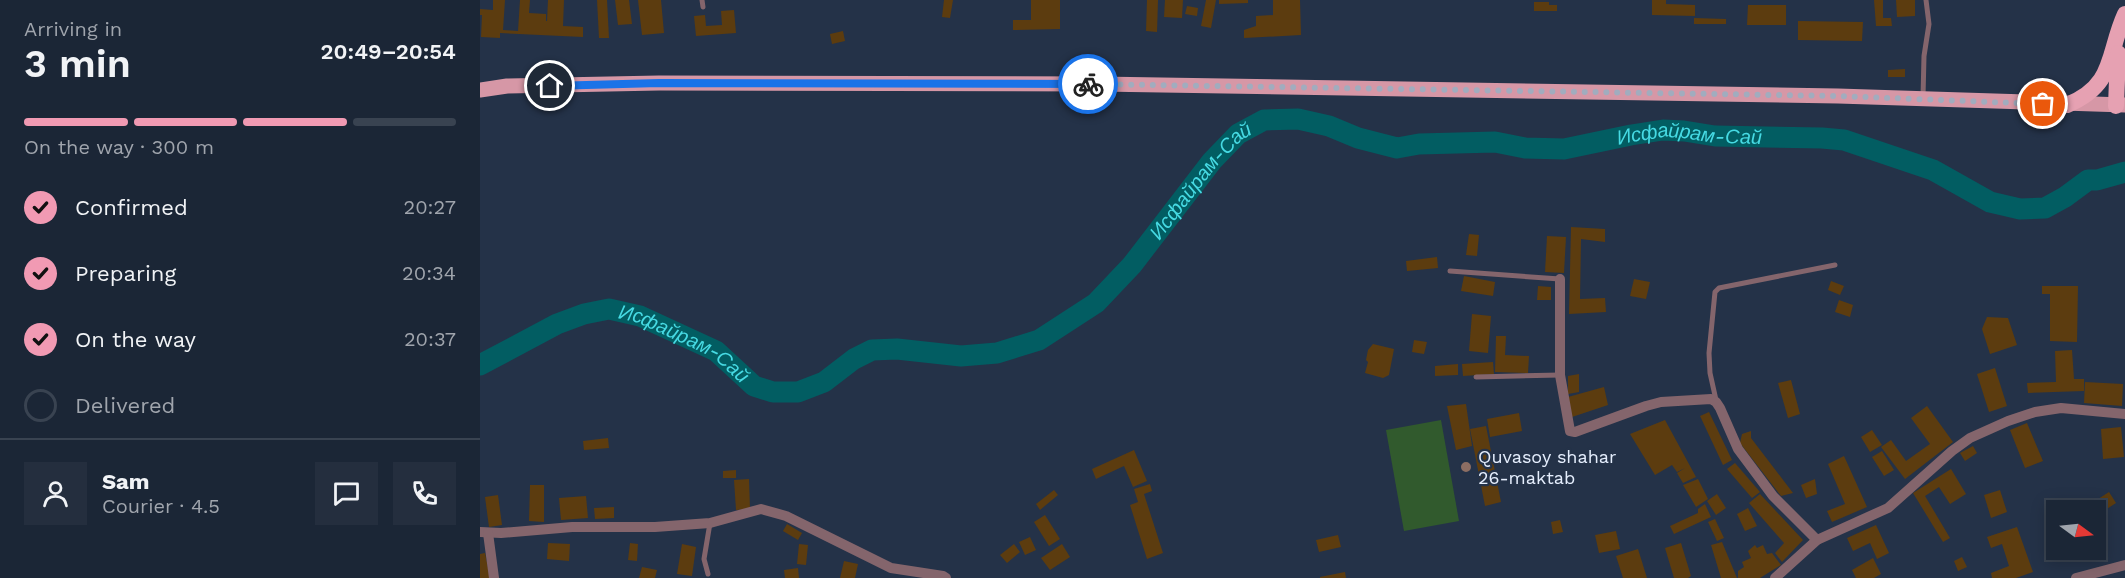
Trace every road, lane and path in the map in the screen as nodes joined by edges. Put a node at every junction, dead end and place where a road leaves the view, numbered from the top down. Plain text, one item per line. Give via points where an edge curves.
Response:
1 (702, 0) edge
2 (1926, 0) edge
3 (703, 7) dead end
4 (2125, 14) edge
5 (2119, 31) junction
6 (2125, 54) edge
7 (480, 90) edge
8 (1923, 99) junction
9 (2067, 105) junction
10 (2121, 105) edge
11 (1835, 265) dead end
12 (1450, 271) dead end
13 (1560, 279) joint
14 (1560, 375) junction
15 (1476, 376) dead end
16 (1716, 402) junction
17 (2125, 414) edge
18 (710, 523) junction
19 (484, 532) edge
20 (1817, 540) junction
21 (2125, 565) edge
22 (708, 574) dead end
23 (494, 578) edge
24 (946, 578) edge
25 (1775, 578) edge
26 (2076, 578) edge

1 - 3 lane
2 - 8 lane via 1929,24
4 - 5 highway
5 - 6 highway
5 - 9 highway via 2108,67 2096,86
5 - 10 highway
7 - 8 main road via 659,83 1099,84
8 - 9 main road
9 - 10 main road
11 - 16 lane via 1719,288 1715,292 1709,353
12 - 13 lane
13 - 14 street
14 - 15 lane
14 - 16 street via 1567,422 1570,431 1575,432 1661,402
16 - 20 street via 1738,449 1773,496
17 - 20 street via 2061,408 2008,421 1952,451 1888,508
18 - 19 street
18 - 22 lane via 704,559
18 - 24 street via 761,509 786,516 891,568
19 - 23 street
20 - 25 street
21 - 26 street

